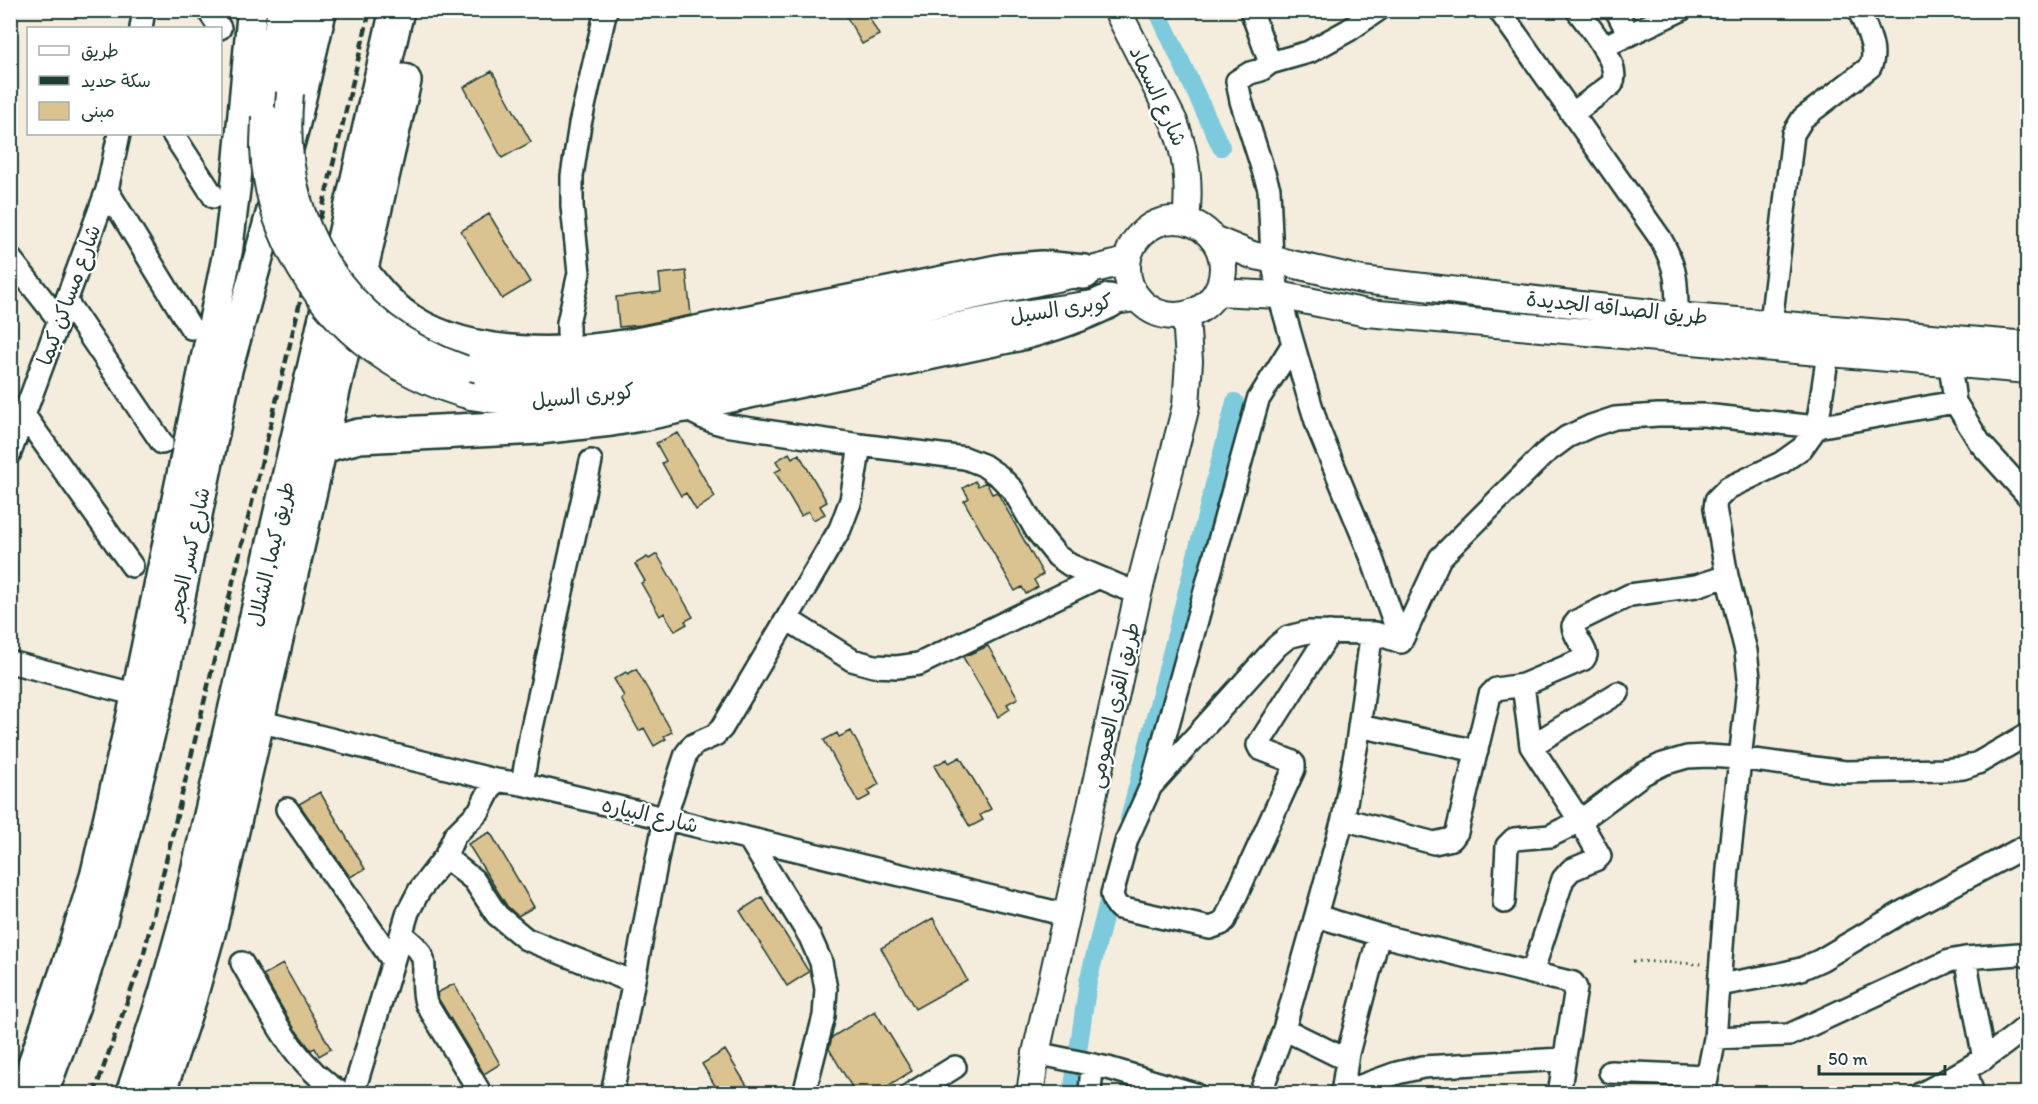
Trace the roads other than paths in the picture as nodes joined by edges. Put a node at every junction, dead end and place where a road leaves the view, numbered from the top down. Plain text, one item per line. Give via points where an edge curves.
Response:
1 (144, 10) edge
2 (208, 10) edge
3 (252, 10) edge
4 (281, 10) edge
5 (304, 10) edge
6 (322, 10) edge
7 (397, 10) edge
8 (420, 10) edge
9 (606, 10) edge
10 (1117, 10) edge
11 (1251, 10) edge
12 (1378, 10) edge
13 (1499, 10) edge
14 (1577, 10) edge
15 (1616, 10) edge
16 (1681, 10) edge
17 (1859, 10) edge
18 (141, 27) edge
19 (219, 27) edge
20 (1629, 34) junction
21 (1602, 47) junction
22 (1270, 63) junction
23 (1572, 114) junction
24 (118, 135) edge
25 (174, 135) edge
26 (107, 190) junction
27 (214, 197) dead end
28 (1186, 221) junction
29 (1213, 238) junction
30 (10, 258) edge
31 (1272, 259) junction
32 (1126, 261) junction
33 (361, 271) junction
34 (1084, 272) junction
35 (1217, 292) junction
36 (1279, 295) junction
37 (1122, 299) junction
38 (63, 311) junction
39 (1186, 316) junction
40 (1677, 316) junction
41 (1771, 323) junction
42 (191, 328) dead end
43 (1829, 341) junction
44 (1293, 344) junction
45 (2028, 345) edge
46 (573, 353) junction
47 (1950, 364) junction
48 (2028, 370) edge
49 (1955, 402) junction
50 (681, 405) junction
51 (24, 415) junction
52 (1817, 427) junction
53 (162, 443) dead end
54 (860, 445) junction
55 (320, 449) junction
56 (10, 453) edge
57 (591, 461) dead end
58 (2028, 496) edge
59 (132, 566) dead end
60 (1727, 576) junction
61 (1097, 578) junction
62 (1138, 594) junction
63 (787, 619) junction
64 (1330, 632) junction
65 (1375, 633) junction
66 (1401, 642) junction
67 (10, 662) edge
68 (1523, 685) junction
69 (1618, 693) dead end
70 (147, 698) junction
71 (246, 717) junction
72 (1359, 726) junction
73 (2028, 734) edge
74 (1531, 746) junction
75 (1477, 751) junction
76 (1739, 758) junction
77 (495, 780) junction
78 (522, 784) junction
79 (1151, 786) junction
80 (287, 809) dead end
81 (665, 818) junction
82 (1343, 819) junction
83 (1580, 821) junction
84 (749, 839) junction
85 (2028, 845) edge
86 (445, 857) junction
87 (1504, 902) dead end
88 (1067, 915) junction
89 (1317, 915) junction
90 (199, 919) junction
91 (401, 934) junction
92 (1379, 936) junction
93 (2028, 956) edge
94 (1965, 958) junction
95 (393, 961) junction
96 (242, 963) dead end
97 (1532, 973) junction
98 (1719, 975) junction
99 (633, 982) junction
100 (2028, 1025) edge
101 (1284, 1029) junction
102 (1715, 1038) junction
103 (1040, 1055) junction
104 (1563, 1059) junction
105 (1984, 1059) junction
106 (1347, 1060) junction
107 (1089, 1065) junction
108 (955, 1067) dead end
109 (1966, 1071) junction
110 (1610, 1072) dead end
111 (1706, 1085) edge
112 (1342, 1092) edge
113 (22, 1094) edge
114 (43, 1094) edge
115 (133, 1094) edge
116 (158, 1094) edge
117 (342, 1094) edge
118 (353, 1094) edge
119 (481, 1094) edge
120 (612, 1094) edge
121 (804, 1094) edge
122 (911, 1094) edge
123 (1030, 1094) edge
124 (1090, 1094) edge
125 (1195, 1094) edge
126 (1260, 1094) edge
127 (1559, 1094) edge
128 (1921, 1094) edge
129 (1973, 1094) edge

1 - 18 street
2 - 19 street
3 - 70 main road, شارع كسر الحجر via 228,250
4 - 37 street, كوبرى السيل, bridge via 271,63 264,148 277,215 295,258 320,297 350,331 387,359 427,381 495,400 544,404 597,399 1008,316
5 - 34 street, كوبرى السيل, bridge via 290,93 288,141 301,210 320,254 347,292 381,325 420,351 464,369 537,379 620,372
6 - 70 main road, شارع كسر الحجر
7 - 71 highway, طريق كيما, الشلال
8 - 33 highway, طريق كيما, الشلال
9 - 46 street via 572,176 579,273 568,323
10 - 28 street, شارع السماد via 1181,141 1189,181
11 - 22 street
12 - 22 street via 1309,52
13 - 23 street
14 - 21 street
15 - 20 street
16 - 20 street
17 - 41 street via 1874,60 1803,118 1793,134
20 - 21 street
21 - 23 street via 1614,66 1615,78
22 - 31 street via 1237,81 1269,189
23 - 40 street via 1672,258 1677,280
24 - 26 street, شارع مساكن كيما
25 - 27 street
26 - 38 street, شارع مساكن كيما
26 - 42 street
28 - 29 street
28 - 32 street via 1170,219 1141,233 1131,245
29 - 31 street, طريق الصداقه الجديدة
29 - 35 street via 1223,265
30 - 38 street
31 - 36 street
31 - 40 street, طريق الصداقه الجديدة via 1362,280
32 - 34 street, كوبرى السيل
32 - 37 street via 1129,287
33 - 46 highway via 398,312 437,335 500,350
33 - 55 highway, طريق كيما, الشلال
34 - 46 highway via 1042,268 1002,271 637,345
35 - 36 street, طريق الصداقه الجديدة
35 - 39 street via 1209,303
36 - 43 street, طريق الصداقه الجديدة via 1367,313
36 - 44 street
37 - 39 street via 1158,314
37 - 50 highway via 1017,334
38 - 51 street, شارع مساكن كيما
38 - 53 street
39 - 62 street, طريق القرى العمومى via 1186,406
40 - 41 street, طريق الصداقه الجديدة
41 - 43 street, طريق الصداقه الجديدة
43 - 45 street, طريق الصداقه الجديدة
43 - 47 street, طريق الصداقه الجديدة
43 - 52 street
44 - 66 street via 1318,428 1371,556
44 - 79 street via 1258,400
47 - 48 street, طريق الصداقه الجديدة
47 - 49 street
49 - 52 street
49 - 58 street via 1980,443
50 - 54 street via 709,422
50 - 55 highway via 551,426 359,436
51 - 56 street, شارع مساكن كيما
51 - 59 street
52 - 60 street via 1795,454 1728,488 1716,500
52 - 66 street via 1704,415 1658,415 1616,418 1567,437 1544,454 1440,558
54 - 61 street via 965,458 983,465 1013,490 1045,544 1057,556
54 - 63 street via 851,500 840,529
55 - 71 highway, طريق كيما, الشلال
57 - 78 street
60 - 68 street via 1696,586 1630,595 1577,621 1574,632 1586,652 1584,659
60 - 76 street via 1749,678
61 - 62 street
61 - 63 street via 919,664 897,667 852,660
62 - 88 street, طريق القرى العمومى
63 - 81 street via 722,728 693,745 686,754
64 - 65 street
64 - 79 street via 1299,633 1277,646
64 - 79 street via 1258,745 1291,761 1294,769 1225,920 1216,927 1119,908 1114,901 1112,894 1127,839
65 - 66 street
65 - 72 street
67 - 70 street
68 - 74 street
68 - 75 street via 1496,689 1490,695
69 - 74 street
70 - 113 main road, شارع كسر الحجر via 69,958
70 - 114 main road, شارع كسر الحجر via 103,919
71 - 77 street, شارع البياره
71 - 90 highway, طريق كيما, الشلال
72 - 75 street
72 - 82 street
73 - 76 street via 1978,763 1943,770 1845,772
74 - 83 street
75 - 82 street via 1452,839 1434,843
76 - 83 street via 1687,757 1664,764 1643,774
76 - 98 street
77 - 78 street, شارع البياره
77 - 86 street via 479,811 455,835
78 - 81 street, شارع البياره
80 - 95 street
81 - 84 street, شارع البياره
81 - 99 street
82 - 89 street
83 - 87 street via 1550,836 1510,841
83 - 97 street via 1600,856 1571,870 1563,879
84 - 88 street, شارع البياره
84 - 121 street via 810,937 821,962 826,988 824,1016
85 - 98 street via 1821,960 1791,971
86 - 91 street via 419,891
86 - 99 street via 474,880 497,915 526,939
88 - 103 street, طريق القرى العمومى
89 - 92 street
89 - 101 street
90 - 115 highway, طريق كيما, الشلال via 166,993
90 - 116 highway, طريق كيما, الشلال via 189,1000
91 - 95 street
91 - 119 street via 423,958 426,1003
92 - 97 street
92 - 106 street
93 - 94 street
94 - 102 street via 1928,970 1789,1035
94 - 105 street
95 - 118 street
96 - 117 street via 291,1047 308,1068
97 - 104 street via 1573,983 1576,988
98 - 102 street
99 - 120 street
100 - 105 street
101 - 106 street
101 - 126 street
102 - 111 street
103 - 107 street
103 - 123 street, طريق القرى العمومى
104 - 112 street via 1423,1067
104 - 127 street
105 - 109 street
106 - 112 street
107 - 124 street
107 - 125 street
108 - 122 street
109 - 128 street
109 - 129 street
110 - 111 street

